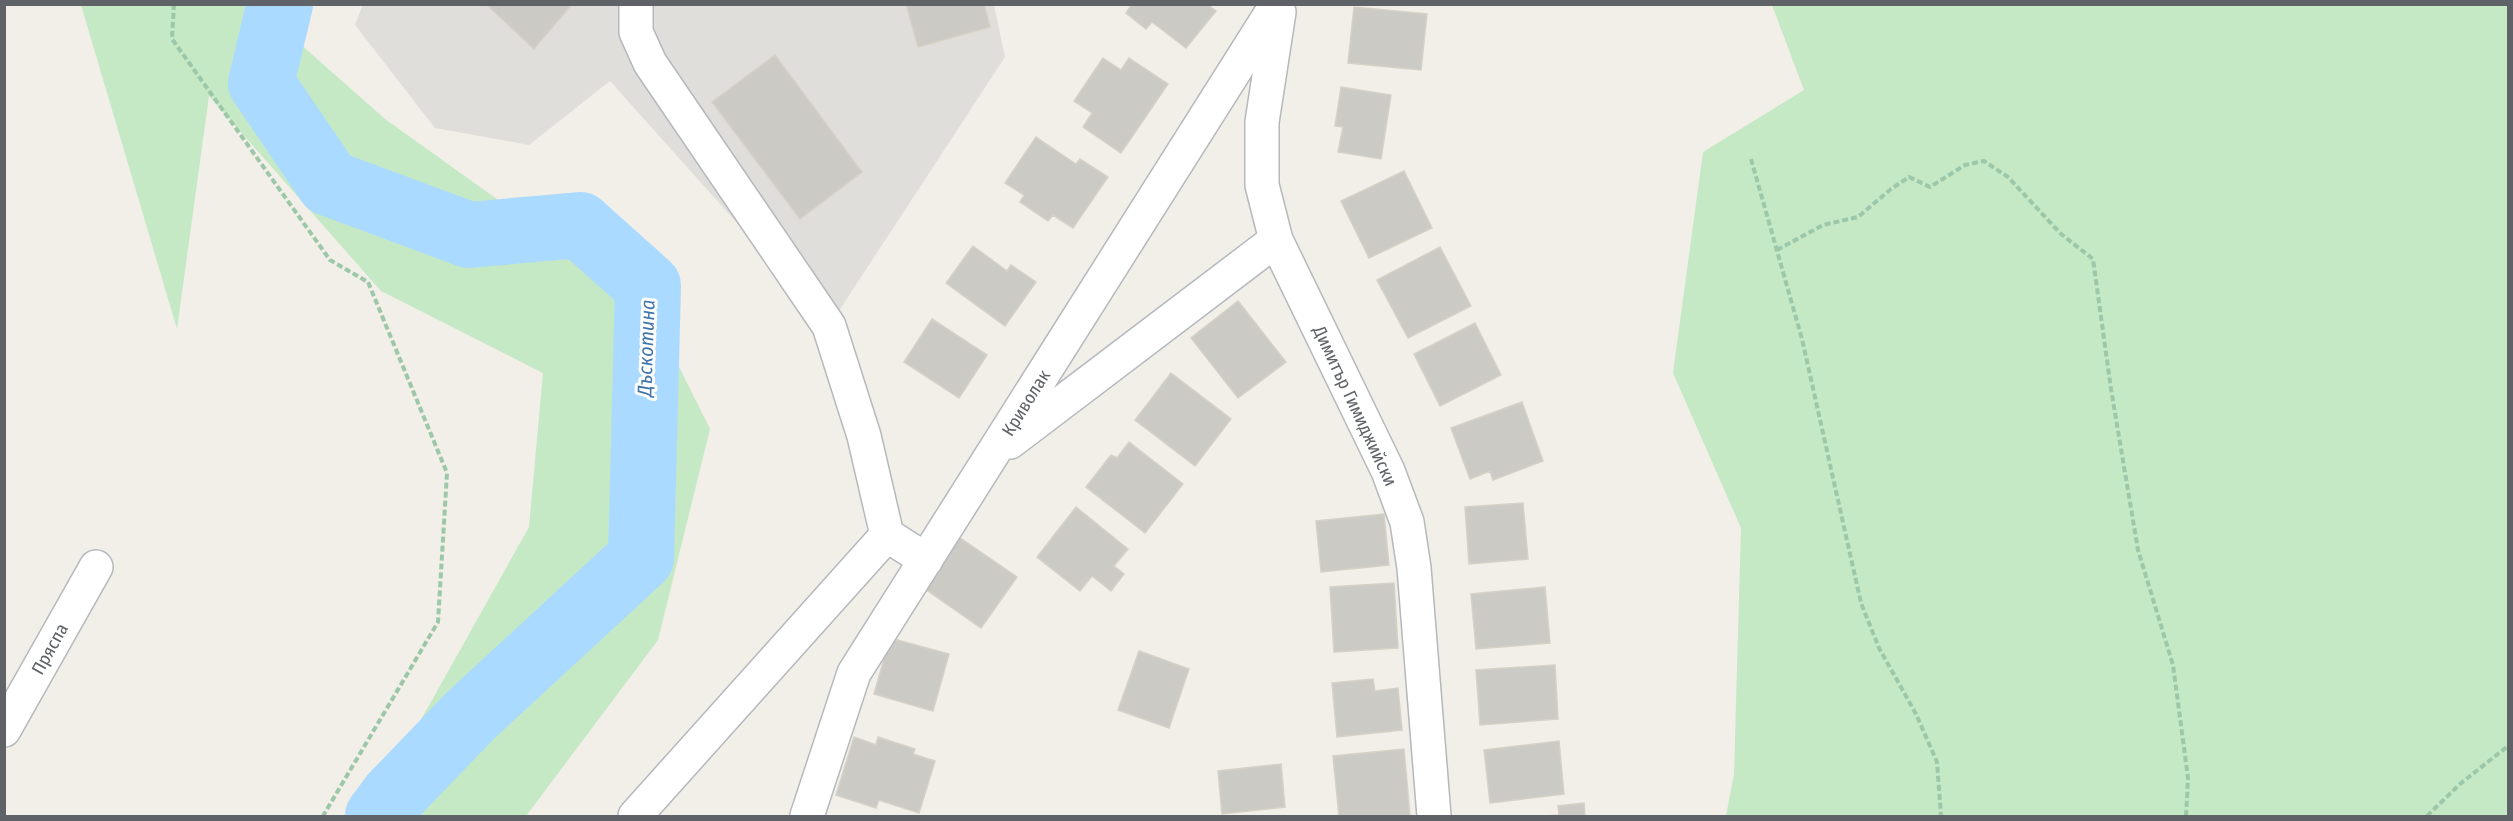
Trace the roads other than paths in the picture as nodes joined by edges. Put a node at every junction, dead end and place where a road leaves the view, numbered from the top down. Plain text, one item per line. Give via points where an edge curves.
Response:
1 (636, 4) edge
2 (1279, 4) edge
3 (1276, 240) junction
4 (993, 455) junction
5 (887, 536) junction
6 (926, 560) junction
7 (96, 567) dead end
8 (4, 730) edge
9 (635, 816) edge
10 (807, 816) edge
11 (1434, 816) edge

1 - 5 street via 636,32 650,63 829,326 864,436
2 - 3 street, Димитър Гимиджийски via 1262,122 1262,185
2 - 4 street, Криволак
3 - 4 street
3 - 11 street, Димитър Гимиджийски via 1388,471 1407,522
4 - 6 street, Криволак
5 - 6 street
5 - 9 street
6 - 10 street, Криволак via 854,674
7 - 8 street, Пряспа

